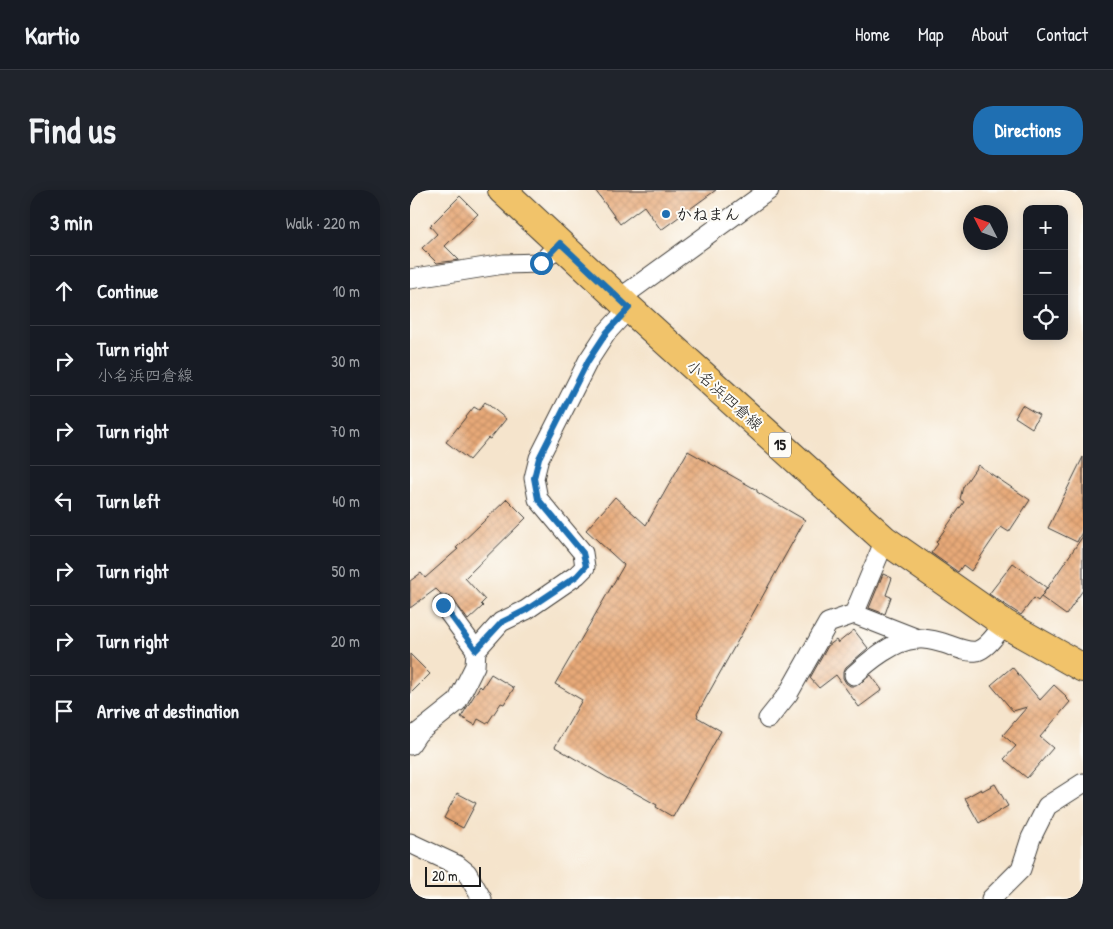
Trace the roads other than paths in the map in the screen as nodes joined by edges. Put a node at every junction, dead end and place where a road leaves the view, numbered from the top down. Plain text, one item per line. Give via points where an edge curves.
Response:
1 (502, 190) edge
2 (769, 190) edge
3 (560, 243) junction
4 (410, 279) edge
5 (624, 304) junction
6 (885, 540) junction
7 (443, 605) dead end
8 (854, 614) junction
9 (1005, 624) junction
10 (918, 638) junction
11 (476, 650) junction
12 (1083, 668) edge
13 (854, 675) dead end
14 (768, 719) dead end
15 (410, 745) edge
16 (1083, 783) edge
17 (410, 843) edge
18 (482, 899) edge
19 (991, 899) edge

1 - 3 main road, 小名浜四倉線 / 15
2 - 5 street
3 - 4 street via 541,263 504,264
3 - 5 main road, 小名浜四倉線 / 15
5 - 6 main road, 小名浜四倉線 / 15
5 - 11 street via 588,361 539,458 534,478 538,499 583,553 586,566 577,576 502,622
6 - 8 street
6 - 9 main road, 小名浜四倉線 / 15
7 - 11 street
8 - 10 street
8 - 14 street via 828,623 788,694
9 - 10 street via 984,647 977,650 967,651
9 - 12 main road, 小名浜四倉線 / 15
10 - 13 street via 904,641 880,654
11 - 15 street via 475,666 457,702 418,733
16 - 19 street via 1047,806 1031,838 1021,869
17 - 18 street via 457,864 467,873

